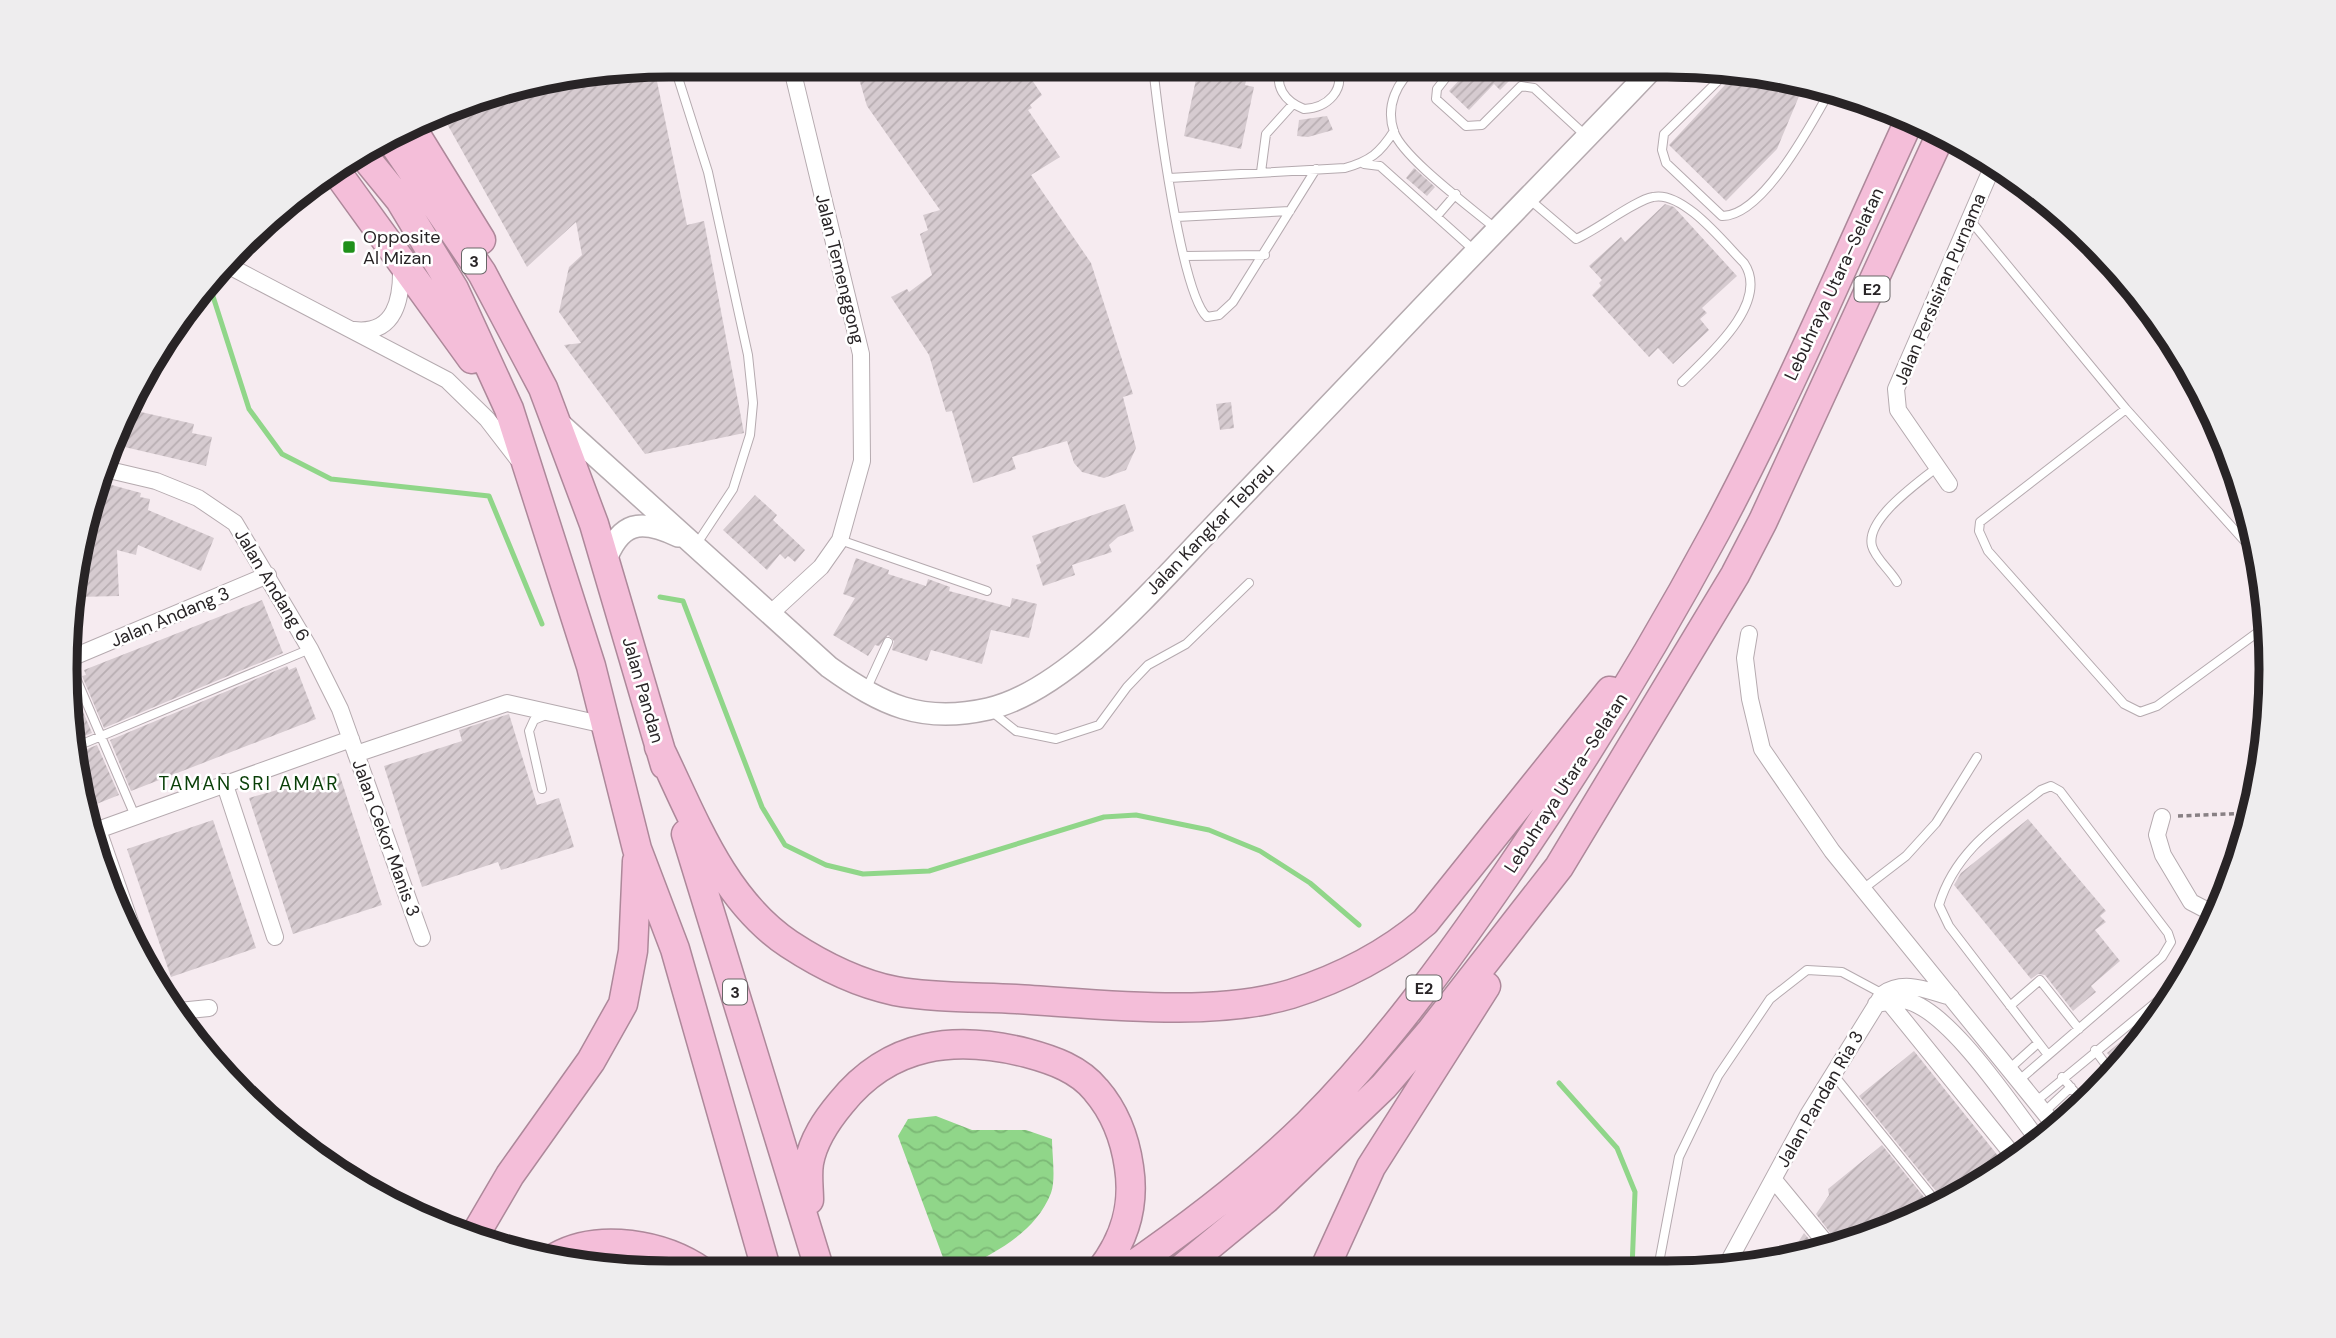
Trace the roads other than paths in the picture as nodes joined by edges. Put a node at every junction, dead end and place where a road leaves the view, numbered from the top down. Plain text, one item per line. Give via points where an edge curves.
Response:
1 (678, 77) edge
2 (794, 77) edge
3 (1154, 77) edge
4 (1280, 77) edge
5 (1338, 77) edge
6 (1402, 77) edge
7 (1446, 77) edge
8 (1645, 77) edge
9 (1719, 79) edge
10 (1825, 99) edge
11 (1293, 104) junction
12 (1906, 127) edge
13 (1394, 131) junction
14 (416, 134) edge
15 (1588, 137) junction
16 (1937, 142) edge
17 (394, 145) edge
18 (367, 160) edge
19 (1362, 163) junction
20 (1316, 169) junction
21 (1261, 173) junction
22 (1990, 173) edge
23 (340, 177) edge
24 (1169, 178) junction
25 (1456, 194) junction
26 (1529, 200) junction
27 (1290, 211) junction
28 (1437, 216) junction
29 (1177, 217) junction
30 (1970, 220) junction
31 (1496, 229) junction
32 (1475, 251) junction
33 (1265, 255) junction
34 (1185, 256) junction
35 (400, 261) junction
36 (234, 268) edge
37 (348, 328) junction
38 (1682, 382) dead end
39 (543, 388) junction
40 (2126, 409) junction
41 (509, 410) junction
42 (555, 419) junction
43 (1936, 468) junction
44 (112, 470) edge
45 (527, 471) junction
46 (1949, 484) dead end
47 (840, 540) junction
48 (2245, 542) edge
49 (695, 545) junction
50 (606, 562) junction
51 (268, 575) junction
52 (1897, 582) dead end
53 (1249, 583) dead end
54 (987, 591) dead end
55 (771, 613) junction
56 (2258, 632) edge
57 (1749, 634) dead end
58 (888, 642) dead end
59 (1651, 645) junction
60 (310, 649) junction
61 (77, 655) edge
62 (77, 681) edge
63 (865, 692) junction
64 (989, 709) junction
65 (551, 713) junction
66 (605, 725) junction
67 (101, 736) junction
68 (82, 744) edge
69 (354, 746) junction
70 (659, 747) junction
71 (1978, 757) dead end
72 (224, 782) junction
73 (542, 789) dead end
74 (135, 816) junction
75 (2162, 817) road end
76 (99, 829) edge
77 (637, 849) junction
78 (1559, 867) junction
79 (1863, 889) junction
80 (2207, 911) edge
81 (275, 937) dead end
82 (422, 938) dead end
83 (1951, 997) junction
84 (1883, 1000) junction
85 (2157, 1001) edge
86 (2010, 1006) junction
87 (209, 1008) dead end
88 (186, 1010) edge
89 (2079, 1028) junction
90 (2038, 1043) junction
91 (2095, 1050) junction
92 (2048, 1055) junction
93 (2106, 1065) edge
94 (1833, 1074) junction
95 (2012, 1077) junction
96 (2062, 1077) junction
97 (2071, 1087) junction
98 (2078, 1095) edge
99 (2038, 1108) junction
100 (2049, 1120) edge
101 (2033, 1134) edge
102 (2010, 1151) edge
103 (1774, 1180) junction
104 (1934, 1198) edge
105 (478, 1230) edge
106 (810, 1236) junction
107 (1823, 1240) edge
108 (565, 1252) edge
109 (1731, 1257) edge
110 (683, 1261) edge
111 (764, 1261) edge
112 (817, 1261) edge
113 (1107, 1261) edge
114 (1138, 1261) edge
115 (1191, 1261) edge
116 (1328, 1261) edge
117 (1659, 1261) edge

1 - 49 lane via 708,172 748,355 752,403 750,435 733,489
2 - 47 street, Jalan Temenggong via 861,354 862,461
3 - 24 lane
4 - 11 lane via 1279,86
5 - 11 lane via 1326,103 1304,109
6 - 13 lane via 1393,95
7 - 15 lane via 1436,99 1466,126 1482,125 1527,85
8 - 15 street, Jalan Kangkar Tebrau
9 - 10 lane via 1664,134 1662,150 1666,163 1722,216 1744,210 1788,164
11 - 21 lane via 1266,134
12 - 59 highway, Lebuhraya Utara–Selatan / E2 via 1717,530
13 - 19 lane via 1381,152
13 - 25 lane via 1405,150
14 - 39 highway via 487,250 520,317
15 - 26 street, Jalan Kangkar Tebrau
16 - 78 highway, Lebuhraya Utara–Selatan / E2 via 1735,575
17 - 39 highway, Jalan Pandan / 3 via 482,273
18 - 41 highway, 3 via 400,200 454,289
19 - 20 lane
19 - 28 lane via 1380,166
20 - 21 lane
20 - 27 lane
21 - 24 lane
22 - 30 street, Jalan Persisiran Purnama
23 - 35 highway
24 - 29 lane
25 - 28 lane
25 - 31 lane
26 - 31 street, Jalan Kangkar Tebrau
26 - 38 lane via 1576,239 1653,197 1676,200 1744,263 1750,272 1750,288 1736,324
27 - 29 lane
27 - 33 lane
28 - 32 lane
29 - 34 lane
30 - 40 lane
30 - 43 street, Jalan Persisiran Purnama via 1896,389 1898,410
31 - 32 street, Jalan Kangkar Tebrau
32 - 64 street, Jalan Kangkar Tebrau via 1084,656 1030,693
33 - 34 lane
33 - 34 lane via 1233,302 1219,315 1207,317 1198,309
35 - 37 street via 400,297 389,320 374,329
35 - 41 highway
36 - 37 street
37 - 45 street via 447,380 487,419
39 - 42 highway, Jalan Pandan / 3
40 - 48 lane
40 - 56 lane via 1980,522 1979,531 1989,551 2124,704 2140,712 2157,706
41 - 45 highway, 3
42 - 49 street, Jalan Kangkar Tebrau
42 - 50 highway, Jalan Pandan / 3
43 - 46 street, Jalan Persisiran Purnama
43 - 52 lane via 1882,515 1873,530 1873,550
44 - 51 street, Jalan Andang 6 via 198,498 235,523
45 - 66 highway, 3
47 - 54 lane
47 - 55 street, Jalan Temenggong via 821,567
49 - 50 street, Jalan Kangkar Tebrau via 641,525 625,529 614,539
49 - 55 street, Jalan Kangkar Tebrau
50 - 70 highway, Jalan Pandan / 3
51 - 60 street, Jalan Andang 6
51 - 61 street, Jalan Andang 3
53 - 64 lane via 1186,644 1148,665 1099,725 1056,739 1016,731
55 - 63 street, Jalan Kangkar Tebrau via 829,667
57 - 79 street via 1745,658 1762,749
58 - 63 lane
59 - 70 highway via 1417,929 1392,950 1350,972 1289,994 1222,1007 895,991 834,971 787,943 751,913 718,867
59 - 114 highway, Lebuhraya Utara–Selatan / E2 via 1598,740 1458,944 1369,1060 1239,1187
60 - 67 lane
60 - 69 street, Jalan Andang 6
62 - 67 lane
63 - 64 street, Jalan Kangkar Tebrau via 900,709 931,714
65 - 66 street
65 - 69 street via 507,703
65 - 73 lane via 534,720 529,731
66 - 77 highway, 3
67 - 68 lane
67 - 74 lane
69 - 72 street
69 - 82 street, Jalan Cekor Manis 3
70 - 106 highway, Jalan Pandan / 3
71 - 79 lane via 1936,823 1906,856
72 - 74 street
72 - 81 street
74 - 76 street
75 - 80 street via 2157,835 2163,855 2191,902
77 - 105 highway via 633,951 622,1004 592,1061 510,1175
77 - 111 highway, 3 via 675,948
78 - 115 highway, Lebuhraya Utara–Selatan / E2 via 1384,1086 1266,1199
78 - 116 highway via 1371,1167
79 - 83 street
83 - 84 street via 1905,986 1893,987
83 - 95 street
84 - 94 street, Jalan Pandan Ria 3
84 - 101 street via 1905,1000 1942,1022
84 - 102 street
84 - 117 lane via 1842,972 1807,970 1770,999 1718,1076 1679,1157
85 - 91 lane
86 - 89 lane via 2040,981
86 - 89 lane via 1949,926 1939,905 1963,854 2051,786 2060,791 2171,942 2162,957
86 - 90 lane
87 - 88 street
89 - 92 lane
90 - 92 lane
90 - 95 lane
91 - 93 lane
91 - 96 lane
92 - 95 lane
94 - 103 street, Jalan Pandan Ria 3
94 - 104 lane
95 - 99 street
96 - 97 lane
96 - 99 lane
97 - 98 lane
97 - 99 lane
99 - 100 street
103 - 107 street
103 - 109 street, Jalan Pandan Ria 3
106 - 112 highway, Jalan Pandan / 3
106 - 113 highway via 808,1165 832,1114 855,1086 884,1062 934,1046 1006,1048 1051,1059 1075,1071 1096,1089 1115,1117 1126,1145 1130,1209 1119,1243
108 - 110 highway via 598,1244 633,1245

